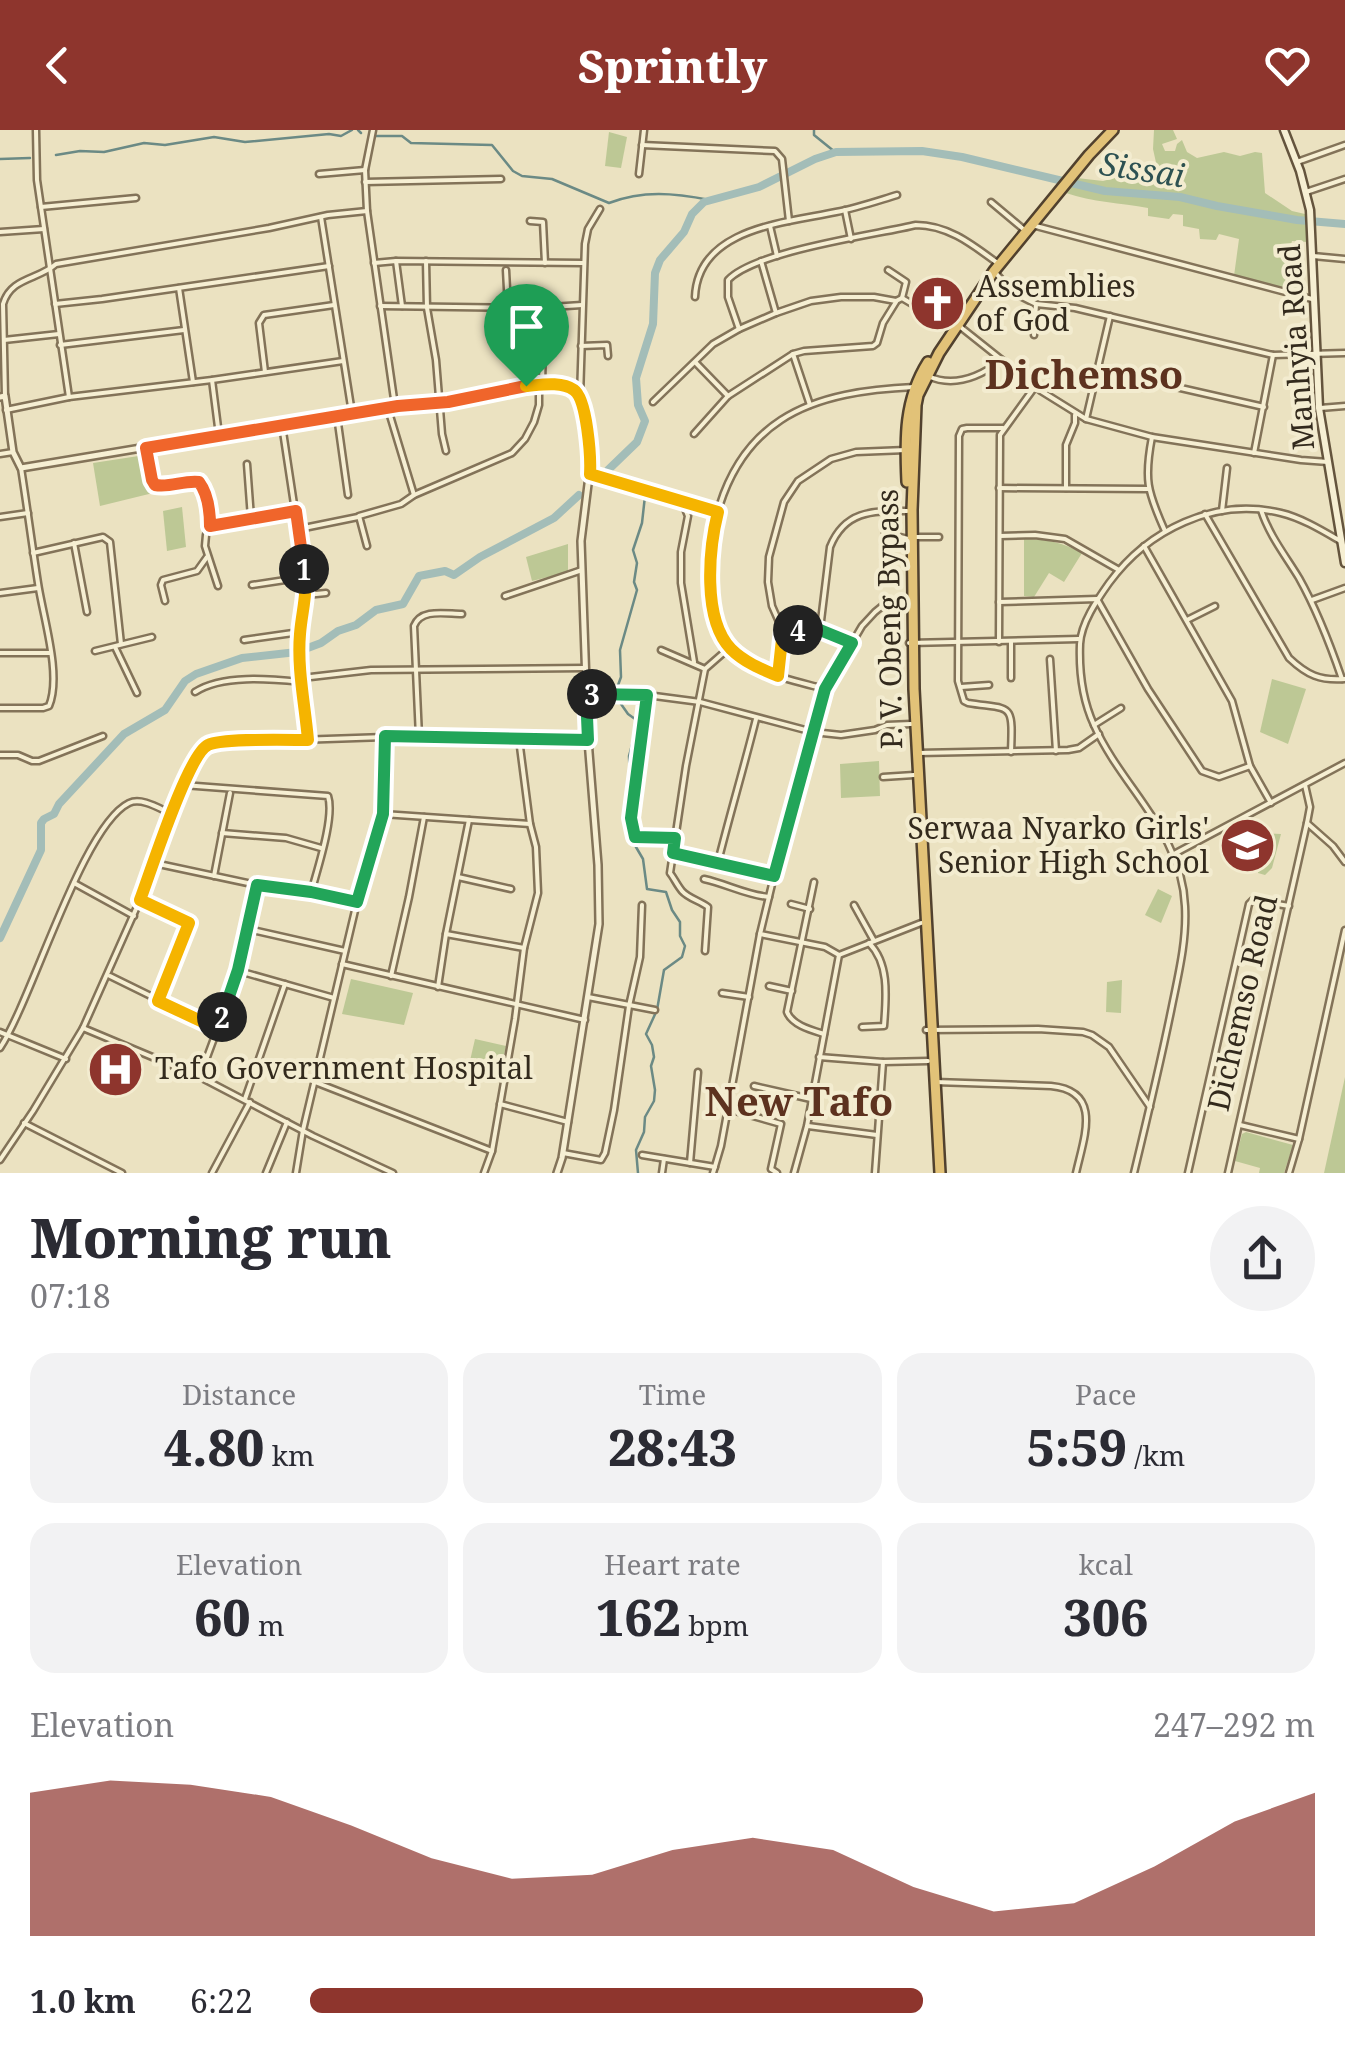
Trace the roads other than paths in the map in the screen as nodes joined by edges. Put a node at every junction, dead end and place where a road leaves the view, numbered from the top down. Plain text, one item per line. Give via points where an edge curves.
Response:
1 (36, 130) edge
2 (373, 130) edge
3 (644, 130) edge
4 (1105, 130) edge
5 (1113, 130) edge
6 (1284, 130) edge
7 (1345, 144) edge
8 (642, 145) junction
9 (1297, 162) junction
10 (366, 170) junction
11 (319, 174) dead end
12 (638, 174) dead end
13 (501, 179) dead end
14 (1345, 179) edge
15 (1065, 181) junction
16 (365, 182) junction
17 (1306, 192) junction
18 (897, 194) dead end
19 (136, 198) dead end
20 (991, 202) dead end
21 (41, 207) junction
22 (600, 209) dead end
23 (845, 210) junction
24 (367, 211) junction
25 (321, 217) junction
26 (530, 220) dead end
27 (790, 222) junction
28 (770, 226) junction
29 (1027, 227) junction
30 (44, 229) junction
31 (0, 232) edge
32 (851, 240) junction
33 (777, 256) junction
34 (1313, 256) junction
35 (1345, 259) edge
36 (396, 261) junction
37 (426, 261) junction
38 (761, 261) junction
39 (374, 263) junction
40 (546, 263) junction
41 (584, 263) junction
42 (329, 266) junction
43 (996, 266) junction
44 (50, 270) junction
45 (506, 270) dead end
46 (888, 270) dead end
47 (179, 287) junction
48 (695, 298) dead end
49 (899, 300) junction
50 (1315, 300) junction
51 (55, 304) junction
52 (1036, 304) junction
53 (334, 305) junction
54 (582, 305) junction
55 (380, 306) junction
56 (402, 306) junction
57 (428, 308) junction
58 (508, 308) junction
59 (776, 313) junction
60 (1110, 316) junction
61 (954, 326) junction
62 (2, 329) edge
63 (739, 329) junction
64 (184, 330) junction
65 (59, 334) junction
66 (1034, 335) dead end
67 (4, 340) junction
68 (542, 342) dead end
69 (60, 345) junction
70 (581, 346) junction
71 (1345, 353) edge
72 (792, 354) junction
73 (1315, 354) junction
74 (1273, 355) junction
75 (608, 356) dead end
76 (1002, 360) junction
77 (343, 361) junction
78 (695, 362) junction
79 (1098, 369) junction
80 (265, 372) junction
81 (927, 376) junction
82 (212, 380) junction
83 (192, 382) junction
84 (540, 385) junction
85 (1035, 386) junction
86 (914, 387) junction
87 (2, 396) edge
88 (728, 396) junction
89 (69, 397) junction
90 (580, 398) junction
91 (440, 402) junction
92 (653, 402) dead end
93 (810, 405) junction
94 (395, 406) junction
95 (1345, 406) edge
96 (387, 407) junction
97 (1264, 407) junction
98 (1319, 408) junction
99 (6, 410) junction
100 (352, 413) junction
101 (1076, 414) junction
102 (338, 416) junction
103 (1086, 419) junction
104 (282, 425) junction
105 (1003, 428) junction
106 (694, 434) dead end
107 (219, 436) junction
108 (1152, 436) junction
109 (146, 448) junction
110 (906, 450) junction
111 (446, 451) dead end
112 (13, 452) junction
113 (1254, 453) junction
114 (0, 454) edge
115 (1328, 462) junction
116 (247, 464) dead end
117 (21, 468) junction
118 (1227, 468) dead end
119 (590, 474) junction
120 (1000, 488) junction
121 (1066, 488) junction
122 (1148, 488) junction
123 (348, 494) dead end
124 (414, 495) junction
125 (682, 502) junction
126 (907, 510) junction
127 (1261, 510) junction
128 (296, 511) junction
129 (1222, 511) junction
130 (718, 512) junction
131 (28, 513) junction
132 (1205, 514) junction
133 (359, 516) junction
134 (0, 517) edge
135 (251, 518) junction
136 (210, 526) junction
137 (299, 529) junction
138 (1165, 530) junction
139 (885, 533) dead end
140 (1000, 536) junction
141 (939, 537) dead end
142 (910, 538) junction
143 (1342, 542) junction
144 (74, 543) junction
145 (366, 546) dead end
146 (1144, 546) junction
147 (33, 552) junction
148 (207, 557) junction
149 (1345, 563) edge
150 (582, 570) junction
151 (1119, 570) junction
152 (305, 577) junction
153 (252, 585) dead end
154 (218, 586) dead end
155 (38, 588) junction
156 (1345, 588) edge
157 (0, 593) edge
158 (326, 593) dead end
159 (306, 595) junction
160 (505, 596) dead end
161 (1097, 599) junction
162 (164, 600) dead end
163 (908, 600) junction
164 (1310, 601) junction
165 (999, 602) junction
166 (1215, 606) dead end
167 (87, 612) dead end
168 (462, 614) dead end
169 (1187, 620) junction
170 (783, 630) junction
171 (820, 630) junction
172 (300, 632) junction
173 (152, 636) dead end
174 (1080, 639) junction
175 (244, 640) dead end
176 (960, 642) junction
177 (999, 642) junction
178 (1012, 642) junction
179 (852, 643) junction
180 (911, 643) junction
181 (118, 645) junction
182 (729, 648) junction
183 (662, 650) dead end
184 (95, 651) dead end
185 (0, 653) edge
186 (52, 653) junction
187 (1050, 659) dead end
188 (694, 662) junction
189 (585, 668) junction
190 (705, 668) junction
191 (416, 670) junction
192 (778, 676) junction
193 (1012, 678) dead end
194 (1344, 679) edge
195 (302, 680) junction
196 (989, 685) dead end
197 (960, 687) junction
198 (825, 689) junction
199 (195, 692) dead end
200 (137, 693) dead end
201 (586, 694) junction
202 (647, 695) junction
203 (700, 702) junction
204 (0, 708) edge
205 (1121, 708) dead end
206 (757, 718) junction
207 (911, 724) junction
208 (1094, 726) junction
209 (812, 732) junction
210 (1099, 734) junction
211 (103, 736) dead end
212 (385, 736) junction
213 (418, 737) junction
214 (308, 740) junction
215 (519, 740) junction
216 (588, 740) junction
217 (1056, 751) junction
218 (1012, 752) junction
219 (918, 753) junction
220 (0, 755) edge
221 (1345, 763) edge
222 (1250, 766) junction
223 (914, 774) junction
224 (883, 777) dead end
225 (1304, 785) junction
226 (183, 786) junction
227 (231, 791) junction
228 (1271, 803) junction
229 (172, 814) junction
230 (383, 814) junction
231 (424, 817) junction
232 (470, 820) junction
233 (1306, 823) junction
234 (530, 824) junction
235 (222, 833) junction
236 (675, 838) junction
237 (323, 848) junction
238 (673, 853) junction
239 (1174, 854) junction
240 (718, 862) junction
241 (1345, 862) edge
242 (154, 863) junction
243 (214, 876) junction
244 (774, 876) junction
245 (458, 877) junction
246 (704, 879) dead end
247 (74, 882) junction
248 (814, 882) dead end
249 (257, 885) junction
250 (511, 889) dead end
251 (311, 892) junction
252 (769, 898) junction
253 (140, 900) junction
254 (357, 902) junction
255 (791, 904) dead end
256 (642, 905) dead end
257 (854, 905) dead end
258 (1289, 906) junction
259 (810, 908) junction
260 (134, 916) junction
261 (921, 923) junction
262 (247, 929) junction
263 (1345, 930) edge
264 (446, 934) junction
265 (760, 934) junction
266 (803, 942) junction
267 (871, 942) junction
268 (524, 948) junction
269 (346, 951) junction
270 (705, 951) dead end
271 (840, 955) junction
272 (342, 964) junction
273 (238, 970) junction
274 (108, 975) junction
275 (390, 976) junction
276 (285, 984) junction
277 (769, 986) dead end
278 (438, 987) junction
279 (792, 991) junction
280 (722, 993) dead end
281 (588, 996) junction
282 (334, 998) junction
283 (749, 998) junction
284 (158, 1001) junction
285 (517, 1006) junction
286 (629, 1006) junction
287 (655, 1010) dead end
288 (585, 1020) junction
289 (862, 1027) dead end
290 (84, 1028) junction
291 (218, 1029) junction
292 (929, 1029) junction
293 (0, 1032) edge
294 (824, 1034) junction
295 (9, 1035) junction
296 (0, 1048) edge
297 (819, 1057) junction
298 (66, 1059) junction
299 (883, 1062) junction
300 (928, 1062) junction
301 (698, 1072) dead end
302 (200, 1077) junction
303 (314, 1082) junction
304 (935, 1082) junction
305 (754, 1086) dead end
306 (812, 1100) junction
307 (248, 1101) junction
308 (500, 1104) junction
309 (1150, 1107) junction
310 (728, 1109) junction
311 (286, 1122) junction
312 (568, 1122) junction
313 (24, 1124) junction
314 (1239, 1125) junction
315 (806, 1126) junction
316 (302, 1130) junction
317 (878, 1135) junction
318 (1299, 1140) junction
319 (492, 1151) junction
320 (563, 1153) junction
321 (642, 1156) dead end
322 (664, 1159) junction
323 (0, 1160) edge
324 (690, 1163) junction
325 (714, 1170) edge
326 (122, 1173) edge
327 (212, 1173) edge
328 (266, 1173) edge
329 (296, 1173) edge
330 (393, 1173) edge
331 (484, 1173) edge
332 (558, 1173) edge
333 (662, 1173) edge
334 (777, 1173) edge
335 (794, 1173) edge
336 (874, 1173) edge
337 (937, 1173) edge
338 (1076, 1173) edge
339 (1134, 1173) edge
340 (1188, 1173) edge
341 (1228, 1173) edge
342 (1289, 1173) edge

1 - 21 street
2 - 10 street
3 - 8 street
4 - 15 highway, P. V. Obeng Bypass
5 - 15 highway, P. V. Obeng Bypass
6 - 9 main road, Manhyia Road
7 - 9 street
8 - 12 street
8 - 27 street via 775,151 782,159
9 - 17 main road, Manhyia Road
10 - 11 street
10 - 16 street
13 - 16 street
14 - 17 street
15 - 29 highway, P. V. Obeng Bypass
16 - 24 street
17 - 34 main road, Manhyia Road
18 - 23 street
19 - 21 street
20 - 29 street
21 - 30 street
22 - 41 street via 588,229
23 - 27 street
23 - 32 street
24 - 25 street
24 - 39 street
25 - 42 street
25 - 44 street
26 - 40 street via 543,222
27 - 28 street
28 - 33 street
28 - 48 street via 712,254
29 - 43 highway, P. V. Obeng Bypass
29 - 50 street
30 - 31 street
30 - 44 street
32 - 33 street
32 - 43 street via 932,225
33 - 38 street
34 - 35 street
34 - 50 main road, Manhyia Road
36 - 37 street
36 - 39 street
36 - 56 street
37 - 40 street
37 - 57 street
38 - 59 street
38 - 63 street via 728,280
39 - 55 street
40 - 41 street
41 - 54 street
42 - 47 street
42 - 53 street
43 - 52 street via 1012,292
43 - 61 highway, P. V. Obeng Bypass
44 - 51 street
44 - 62 street via 6,295
45 - 58 street
46 - 49 street via 906,282
47 - 51 street
47 - 64 street
49 - 59 street via 841,297
49 - 61 street
49 - 72 street via 873,346
50 - 73 main road, Manhyia Road
51 - 65 street
52 - 60 street
52 - 66 street
53 - 77 street
53 - 80 street via 260,318
54 - 58 street
54 - 70 street
55 - 56 street
55 - 94 street
56 - 57 street
57 - 58 street
57 - 91 street
59 - 63 street
60 - 74 street
60 - 79 street
61 - 76 street
61 - 81 highway, P. V. Obeng Bypass
61 - 86 highway, P. V. Obeng Bypass
62 - 67 street
63 - 78 street
64 - 69 street
64 - 83 street
65 - 67 street
65 - 69 street
67 - 87 street
68 - 84 street
69 - 89 street
70 - 75 street via 607,345
70 - 90 street
71 - 73 street
72 - 88 street
72 - 93 street
73 - 74 street
73 - 98 main road, Manhyia Road
74 - 97 street
76 - 81 street via 962,380
76 - 85 street
77 - 80 street
77 - 100 street
78 - 88 street
78 - 92 street
79 - 97 street
79 - 103 street
80 - 82 street
81 - 142 highway, P. V. Obeng Bypass via 916,405
82 - 83 street
82 - 107 street
83 - 89 street
84 - 90 street via 572,389
84 - 91 street
84 - 124 street via 534,422 512,453
85 - 101 street
85 - 105 street
86 - 93 street
86 - 110 highway, P. V. Obeng Bypass
87 - 99 street
88 - 106 street
89 - 99 street
90 - 119 street
91 - 94 street
91 - 111 street
93 - 130 street via 754,442
94 - 96 street
95 - 98 street
96 - 100 street
96 - 124 street
97 - 113 street
98 - 115 main road, Manhyia Road
99 - 112 street
100 - 102 street
101 - 103 street
101 - 121 street via 1066,445
102 - 104 street
102 - 123 street
103 - 108 street
104 - 107 street
104 - 128 street
105 - 120 street
105 - 176 street via 967,428 959,436
107 - 109 street
108 - 113 street
108 - 122 street
109 - 117 street
109 - 136 street via 155,485 203,486
110 - 126 highway, P. V. Obeng Bypass
110 - 170 street via 831,459 798,482 784,502 768,582
112 - 114 street
112 - 117 street
113 - 115 street
115 - 143 main road, Manhyia Road
116 - 135 street
117 - 131 street
118 - 129 street
119 - 125 street
119 - 150 street
120 - 121 street
120 - 140 street
121 - 122 street
122 - 138 street
124 - 133 street
125 - 130 street
125 - 188 street via 688,516 681,583
126 - 142 highway, P. V. Obeng Bypass
126 - 171 street via 861,514 835,534
127 - 129 street
127 - 143 street via 1293,517
127 - 164 street
128 - 135 street
128 - 137 street
129 - 132 street
130 - 182 street via 710,542 711,596
131 - 134 street
131 - 147 street
132 - 138 street
132 - 194 street via 1289,658 1318,678
133 - 137 street
133 - 145 street
135 - 136 street
136 - 148 street
137 - 152 street
138 - 146 street
139 - 142 street
140 - 151 street via 1064,539
140 - 165 street
141 - 142 street
142 - 163 highway, P. V. Obeng Bypass
142 - 180 highway, P. V. Obeng Bypass
143 - 149 main road, Manhyia Road
144 - 147 street
144 - 167 street
144 - 181 street via 103,537 110,542
146 - 151 street
146 - 169 street
147 - 155 street
148 - 154 street
148 - 162 street via 197,571 163,580
150 - 160 street
150 - 189 street
151 - 161 street
152 - 153 street
152 - 159 street
155 - 157 street
155 - 186 street
156 - 164 street
158 - 159 street
159 - 172 street
161 - 165 street
161 - 174 street
161 - 222 street via 1202,771 1219,776
163 - 179 street via 886,603
163 - 180 highway, P. V. Obeng Bypass
164 - 194 street
165 - 177 street
166 - 169 street
168 - 191 street via 417,619
169 - 222 street via 1232,701
170 - 171 street
170 - 192 street
171 - 179 street
172 - 175 street
172 - 195 street
173 - 181 street
174 - 178 street
174 - 208 street
176 - 177 street
176 - 180 street
176 - 197 street
177 - 178 street
178 - 193 street
179 - 198 street
180 - 207 highway, P. V. Obeng Bypass
180 - 219 highway, P. V. Obeng Bypass
181 - 184 street
181 - 200 street
182 - 190 street
182 - 192 street
183 - 188 street
185 - 186 street
186 - 204 street via 49,706
187 - 217 street
188 - 190 street
189 - 191 street
189 - 201 street
190 - 203 street
191 - 195 street
191 - 213 street
192 - 198 street
195 - 199 street via 253,679
195 - 214 street
196 - 197 street
197 - 218 street via 964,701 997,705 1009,714
198 - 209 street
201 - 202 street
201 - 216 street
202 - 203 street
202 - 236 street via 632,832
203 - 206 street
203 - 236 street
205 - 208 street
206 - 209 street
206 - 240 street
207 - 209 street via 858,734
207 - 223 highway, P. V. Obeng Bypass
208 - 210 street
209 - 244 street
210 - 217 street via 1079,748
210 - 239 street
211 - 220 street via 39,761
212 - 213 street
212 - 214 street
212 - 230 street
213 - 215 street
214 - 226 street via 213,743 199,750
215 - 216 street
215 - 234 street
216 - 281 street via 598,865
217 - 218 street
218 - 219 street
219 - 292 highway, P. V. Obeng Bypass
221 - 225 street
222 - 228 street
223 - 224 street
223 - 261 highway, P. V. Obeng Bypass
225 - 228 street
225 - 233 street, Dichemso Road
226 - 227 street
226 - 229 street
227 - 235 street
227 - 237 street via 328,796
228 - 239 street
229 - 242 street
229 - 247 street via 130,802 106,824
230 - 231 street
230 - 254 street
231 - 232 street
231 - 275 street
232 - 234 street
232 - 245 street
233 - 241 street
233 - 258 street, Dichemso Road
234 - 268 street via 538,893
235 - 237 street
235 - 243 street
236 - 238 street
237 - 251 street
238 - 240 street
238 - 270 street via 670,875 710,911
239 - 309 street via 1184,936
240 - 244 street
242 - 243 street
242 - 253 street
243 - 249 street
244 - 252 street
245 - 250 street
245 - 264 street
246 - 252 street
247 - 260 street
247 - 295 street
248 - 259 street
249 - 251 street
249 - 262 street
251 - 254 street
252 - 265 street
253 - 260 street
253 - 284 street via 189,923
254 - 269 street
255 - 259 street
256 - 286 street
257 - 267 street
258 - 314 street, Dichemso Road
258 - 340 street via 1249,904
259 - 266 street
260 - 274 street
261 - 267 street
261 - 292 highway, P. V. Obeng Bypass
262 - 269 street
262 - 273 street
263 - 318 street
264 - 268 street
264 - 278 street
265 - 266 street
265 - 283 street
266 - 271 street
266 - 279 street
267 - 271 street
267 - 289 street via 886,992 884,1026
268 - 285 street
269 - 272 street
271 - 294 street
272 - 275 street
272 - 282 street
273 - 276 street
273 - 291 street
274 - 284 street
274 - 290 street
275 - 278 street
276 - 282 street
276 - 307 street
277 - 279 street
278 - 285 street
279 - 294 street via 788,1017
280 - 283 street
281 - 286 street
281 - 288 street
282 - 303 street
283 - 310 street
284 - 291 street
285 - 288 street
285 - 308 street
286 - 287 street
286 - 320 street via 605,1154 595,1160
288 - 312 street
290 - 298 street
290 - 302 street
291 - 302 street
292 - 300 highway, P. V. Obeng Bypass
292 - 304 highway, P. V. Obeng Bypass
292 - 309 street via 1092,1034 1109,1047
293 - 295 street
294 - 297 street
295 - 296 street
295 - 298 street
297 - 299 street
297 - 306 street
298 - 313 street
299 - 300 street
299 - 317 street
300 - 337 highway, P. V. Obeng Bypass
301 - 324 street
302 - 307 street
303 - 316 street
303 - 319 street
304 - 337 highway, P. V. Obeng Bypass
304 - 338 street via 1076,1092 1086,1112
305 - 306 street
306 - 315 street
307 - 311 street
307 - 327 street
308 - 312 street
308 - 319 street
309 - 339 street
310 - 325 street
310 - 334 street via 781,1124 771,1169
311 - 316 street
311 - 328 street
312 - 320 street
313 - 323 street
313 - 326 street
314 - 318 street
314 - 341 street, Dichemso Road
315 - 317 street
315 - 335 street
316 - 329 street
316 - 330 street
317 - 336 street
318 - 342 street
319 - 331 street
320 - 332 street
321 - 322 street
322 - 324 street
322 - 333 street
324 - 325 street

